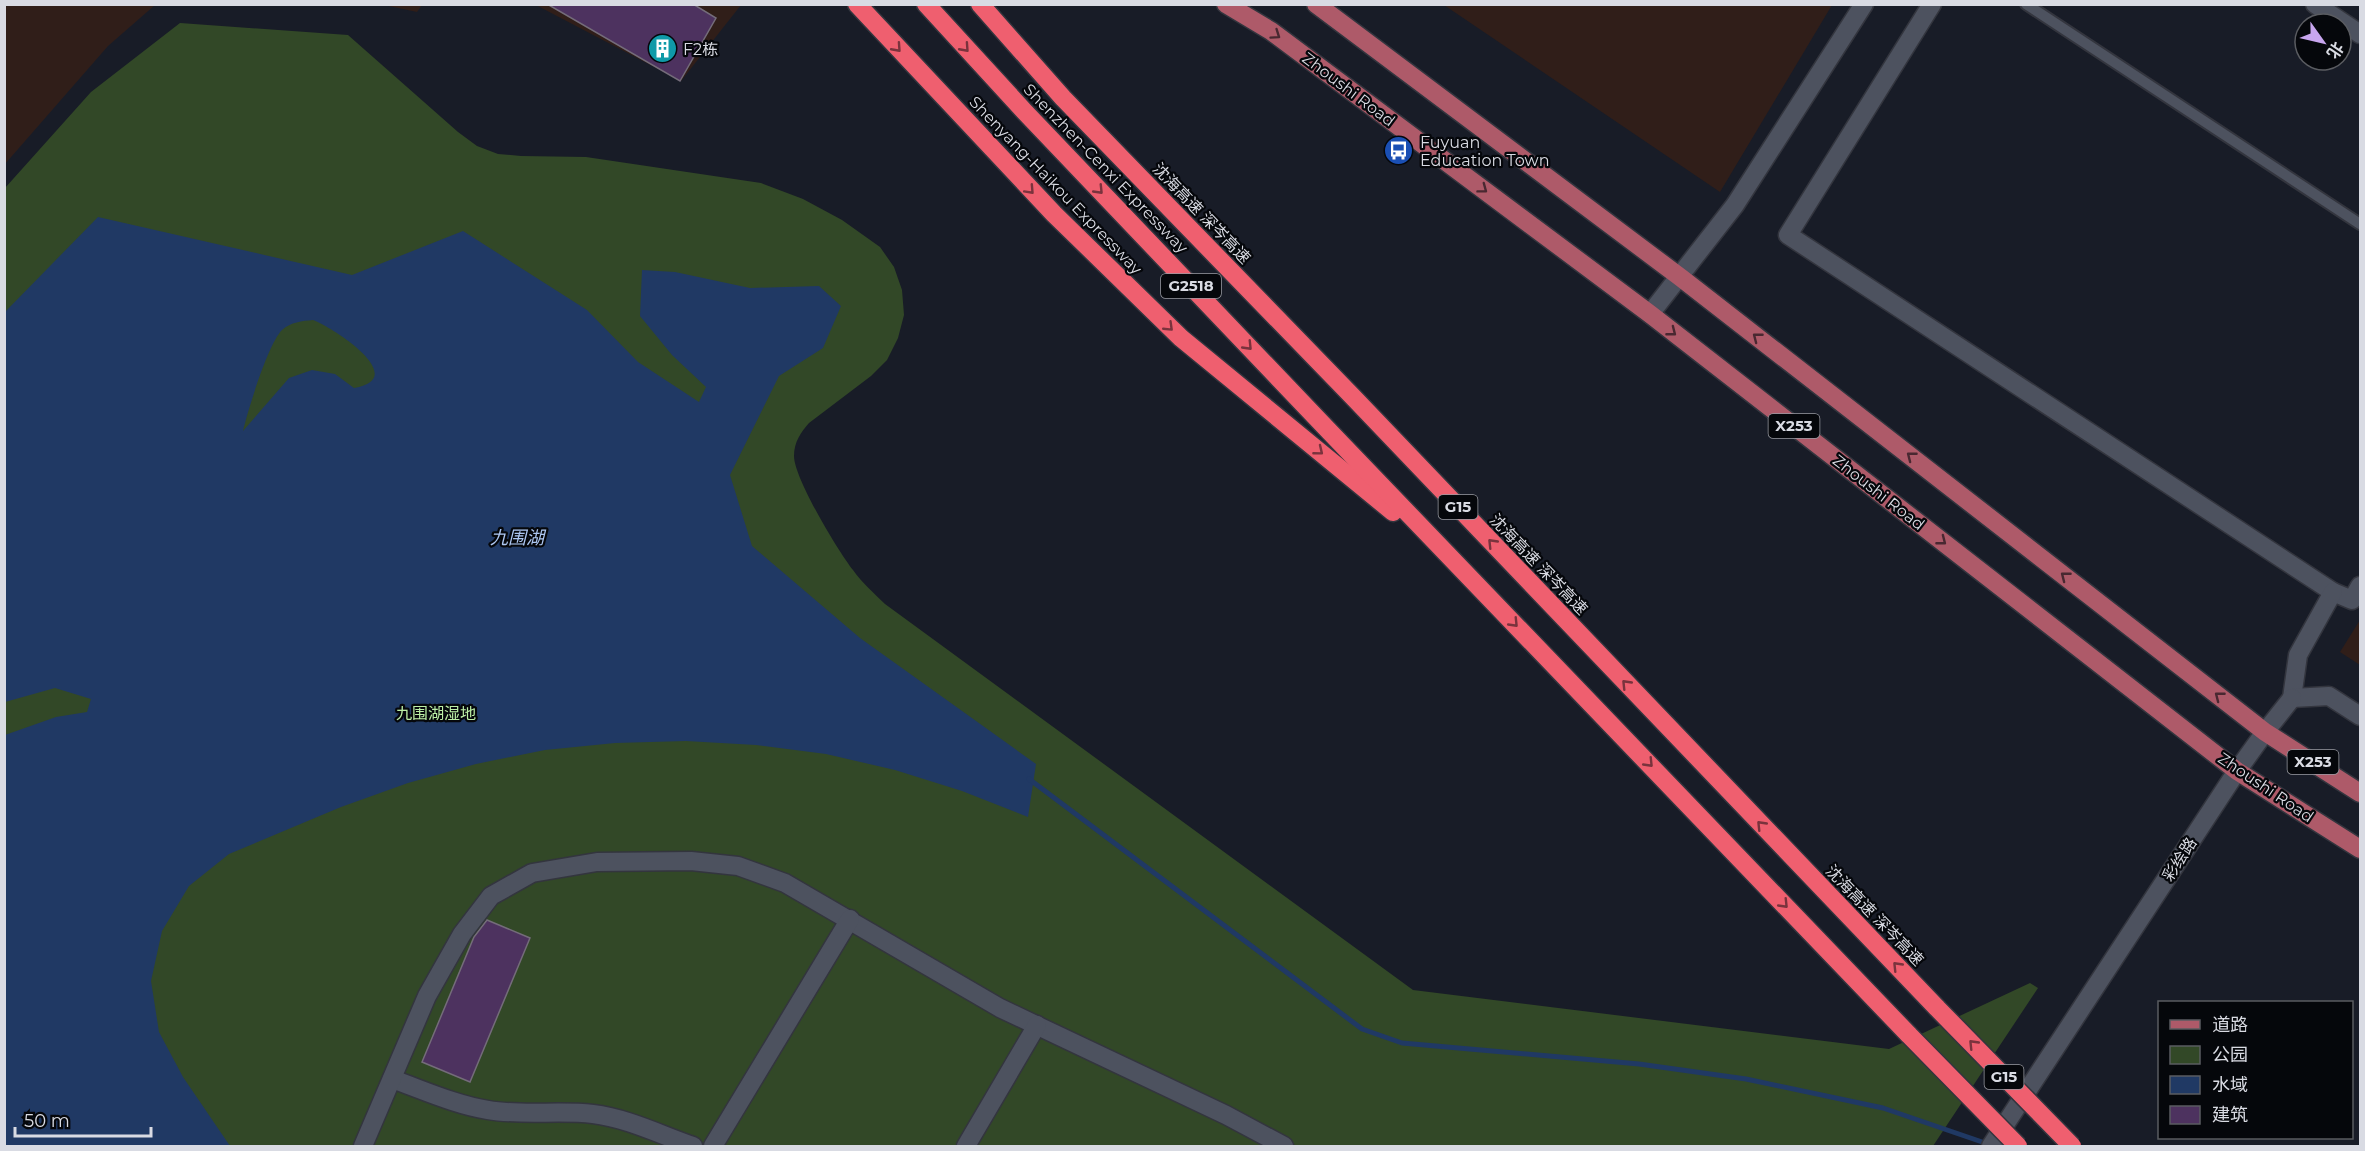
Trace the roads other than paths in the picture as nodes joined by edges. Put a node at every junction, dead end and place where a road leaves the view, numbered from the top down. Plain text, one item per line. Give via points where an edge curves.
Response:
1 (857, 4) edge
2 (926, 4) edge
3 (980, 4) edge
4 (1226, 4) edge
5 (1316, 4) edge
6 (1864, 4) edge
7 (1932, 4) edge
8 (2026, 4) edge
9 (2315, 4) edge
10 (2361, 34) edge
11 (2361, 224) edge
12 (1680, 277) junction
13 (1650, 314) junction
14 (1459, 565) junction
15 (2361, 586) edge
16 (2333, 592) junction
17 (2292, 698) junction
18 (2361, 716) edge
19 (2265, 732) junction
20 (2237, 771) junction
21 (2361, 792) edge
22 (2361, 849) edge
23 (850, 920) junction
24 (1037, 1025) junction
25 (392, 1079) junction
26 (1994, 1142) edge
27 (1277, 1145) edge
28 (363, 1146) edge
29 (693, 1146) edge
30 (713, 1146) edge
31 (966, 1146) edge
32 (2018, 1146) edge
33 (2072, 1146) edge

1 -> 14 highway, Shenyang-Haikou Expressway / G15 via 1054,214 1181,338
2 -> 14 highway, Shenzhen-Cenxi Expressway / G2518 via 1032,120
33 -> 3 highway, 沈海高速 深岑高速 / G15, bridge via 1063,98
4 -> 13 main road, Zhoushi Road / X253 via 1271,31
5 - 12 main road, X253
6 - 12 street via 1735,205
7 - 16 street via 1788,235
8 - 11 lane
9 - 10 street
12 - 13 street
19 -> 12 main road, X253
13 -> 20 main road, Zhoushi Road / X253
14 -> 32 highway, G15, bridge
15 - 16 street via 2352,600
16 - 17 street via 2298,655
17 - 18 street via 2329,696
17 - 19 street, 彩绘路
19 - 20 street, 彩绘路
19 - 21 main road, X253
20 - 22 main road, Zhoushi Road / X253
20 - 26 street, 彩绘路
23 - 24 street via 1000,1008
23 - 25 street via 785,883 738,866 691,861 597,862 532,873 491,896 462,934 427,996
23 - 30 street
24 - 27 street via 1226,1115
24 - 31 street
25 - 28 street
25 - 29 street via 487,1110 597,1114

